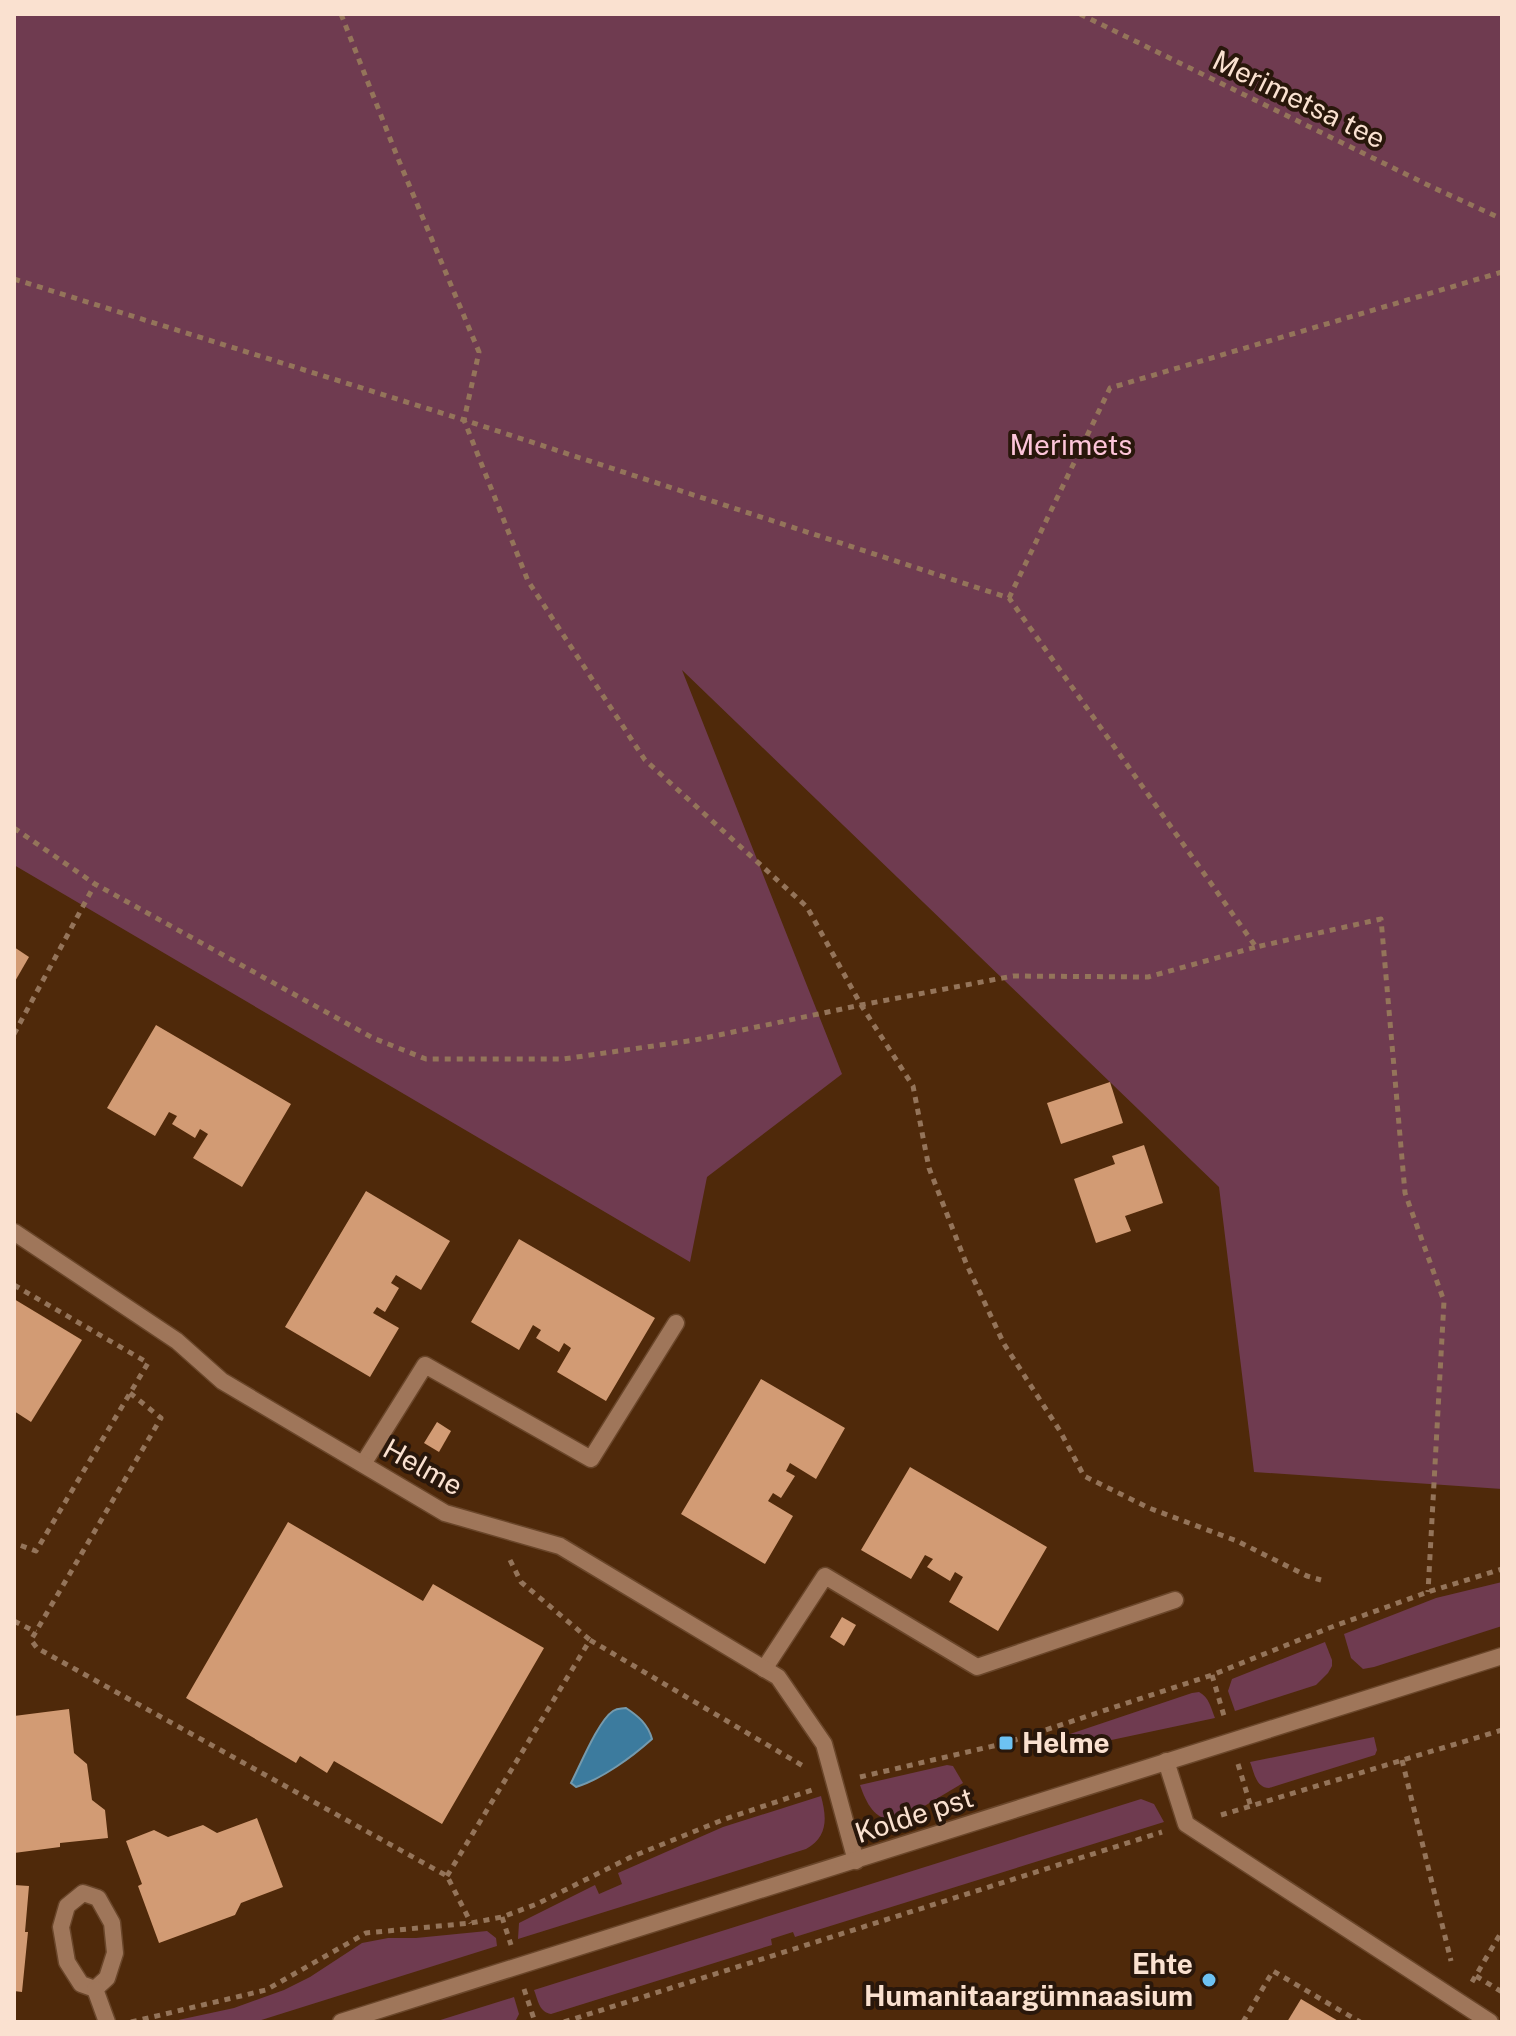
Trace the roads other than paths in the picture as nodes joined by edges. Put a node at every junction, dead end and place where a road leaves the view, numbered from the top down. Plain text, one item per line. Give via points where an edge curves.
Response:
1 (14, 1232) edge
2 (676, 1323) dead end
3 (363, 1464) junction
4 (1175, 1600) dead end
5 (1502, 1656) edge
6 (764, 1669) junction
7 (1166, 1761) junction
8 (856, 1861) junction
9 (95, 1989) junction
10 (366, 2018) edge
11 (107, 2022) edge
12 (341, 2022) edge
13 (1490, 2022) edge

1 - 3 street, Helme via 177,1341 222,1381
2 - 3 street via 591,1459 425,1365
3 - 6 street, Helme via 445,1513 560,1546
4 - 6 street via 977,1667 825,1576
5 - 7 street, Kolde pst
6 - 8 street, Helme via 778,1677 824,1744
7 - 8 street, Kolde pst
7 - 13 street via 1186,1824
8 - 10 street, Kolde pst
9 - 9 street via 81,1984 67,1962 61,1927 67,1906 83,1893 98,1898 112,1923 115,1953 107,1978
9 - 11 street
10 - 12 street, Kolde pst

